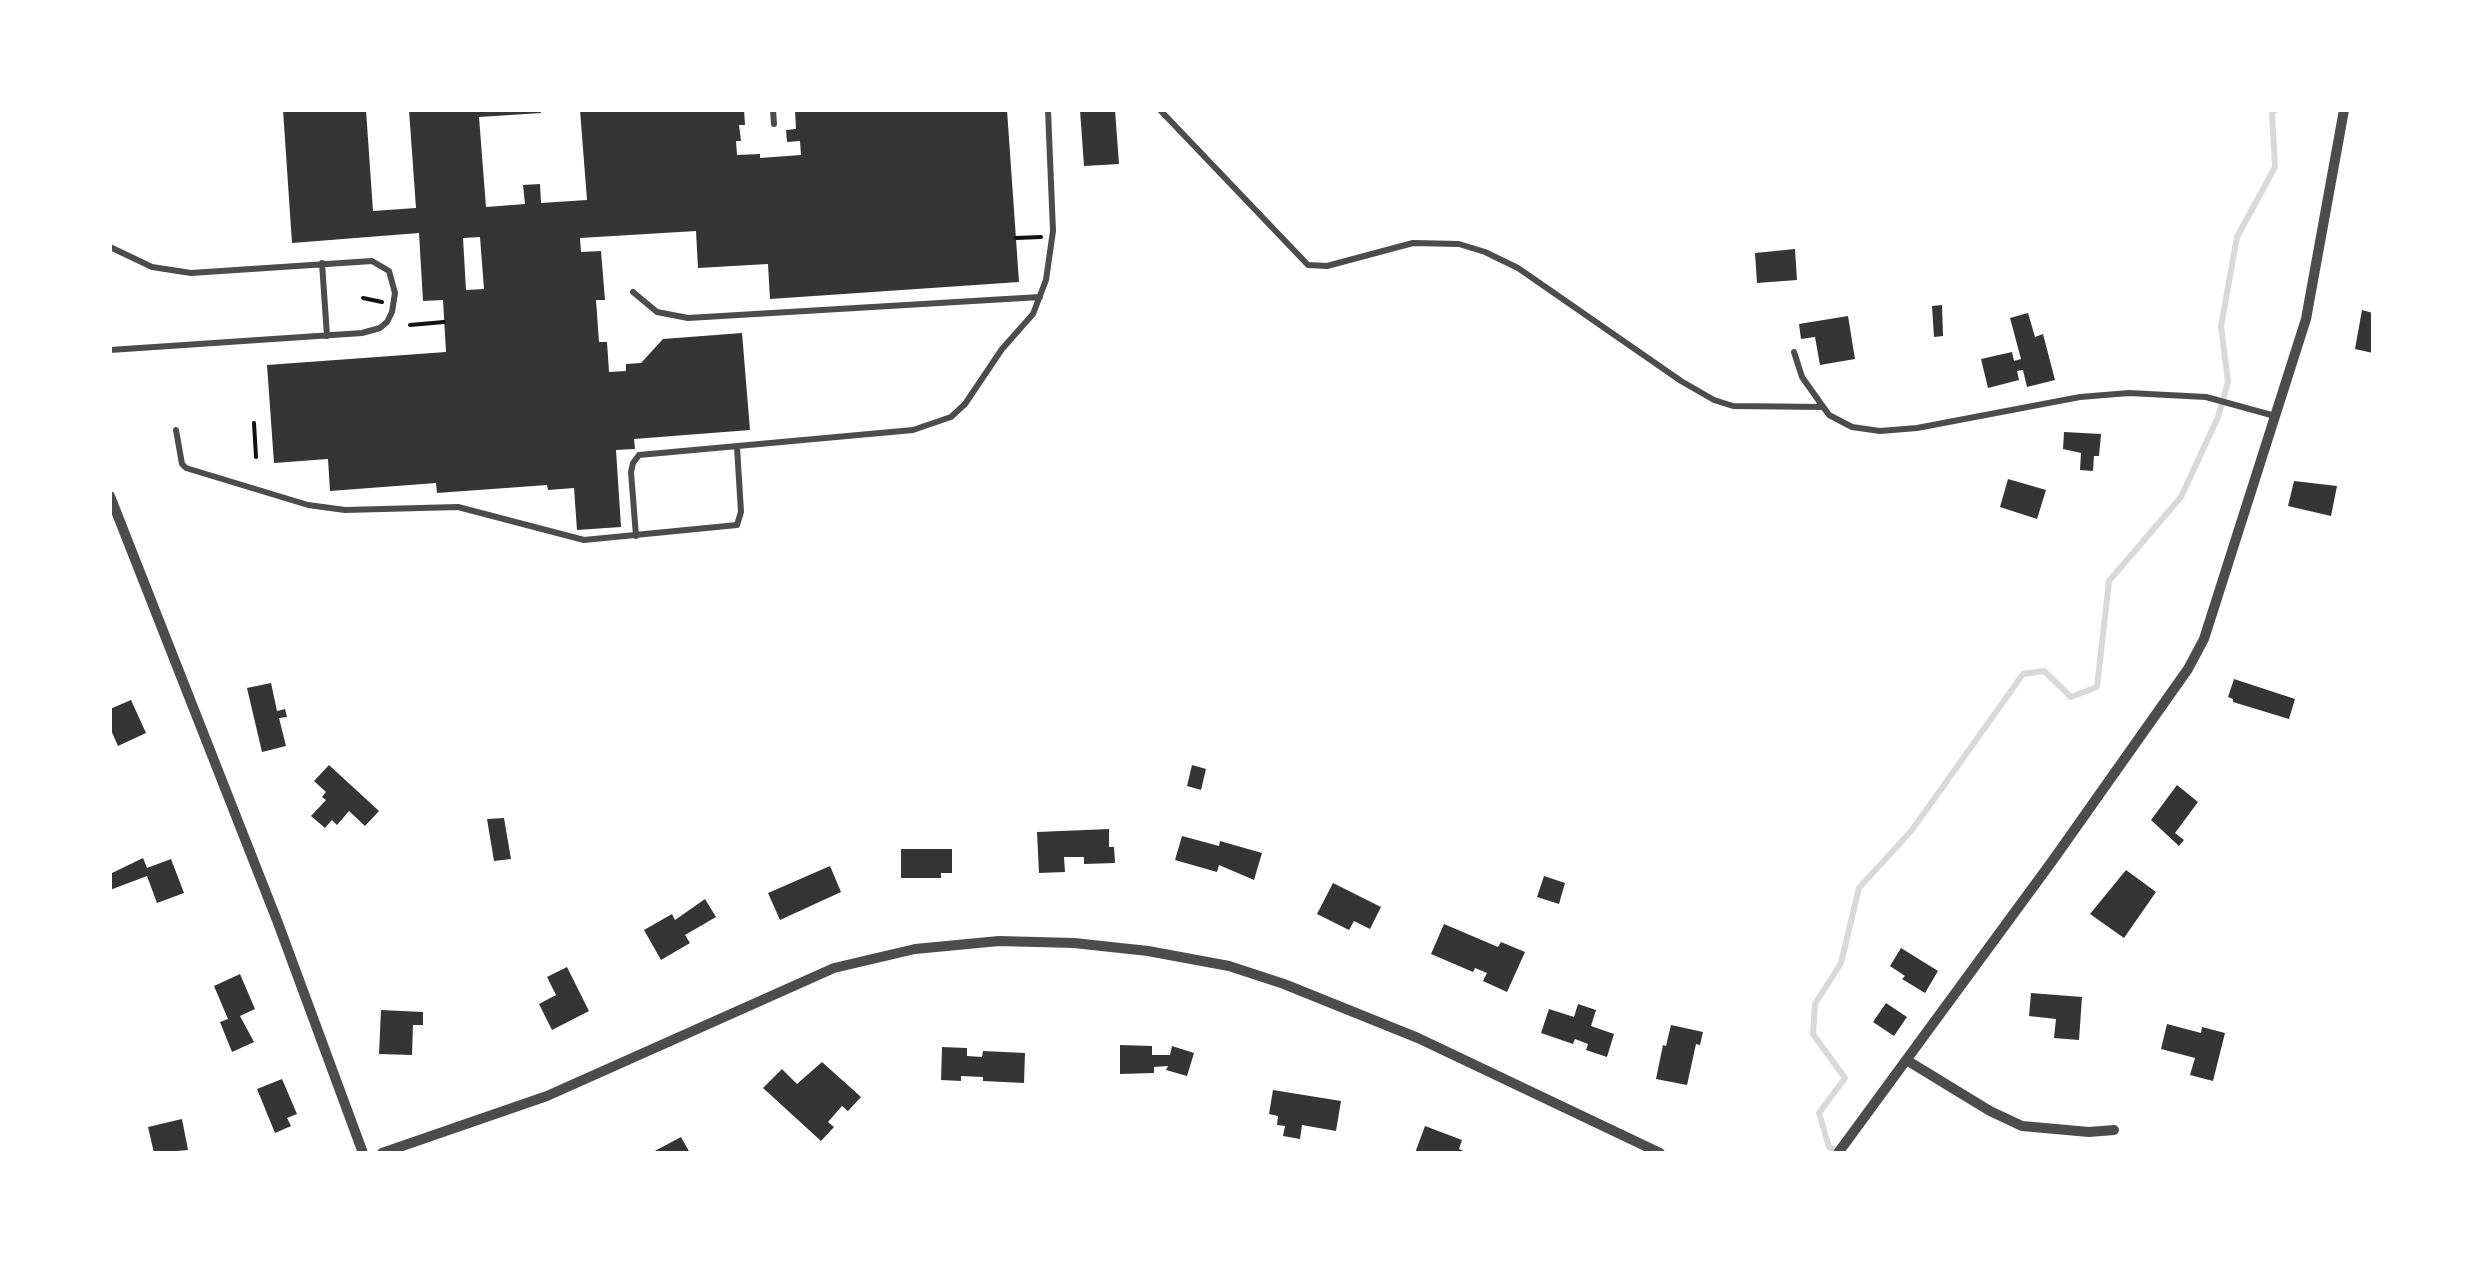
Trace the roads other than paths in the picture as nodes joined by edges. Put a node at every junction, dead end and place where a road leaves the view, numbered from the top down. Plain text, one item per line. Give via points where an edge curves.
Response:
1 (773, 110) edge
2 (1048, 110) edge
3 (1160, 110) edge
4 (2344, 110) edge
5 (774, 124) dead end
6 (110, 247) edge
7 (322, 263) junction
8 (633, 292) dead end
9 (1040, 297) junction
10 (327, 336) junction
11 (110, 350) edge
12 (1794, 352) dead end
13 (1823, 407) junction
14 (2275, 416) junction
15 (176, 430) dead end
16 (737, 447) junction
17 (110, 496) edge
18 (636, 536) junction
19 (1908, 1061) junction
20 (2114, 1130) dead end
21 (1840, 1150) edge
22 (363, 1153) edge
23 (382, 1153) edge
24 (1660, 1153) edge

1 - 5 lane
2 - 9 lane via 1053,236
3 - 13 lane via 1308,265 1327,266 1413,242 1459,244 1518,268 1714,400
4 - 14 street via 2306,319
6 - 7 lane via 152,266 191,273
7 - 10 lane
7 - 10 lane via 382,265 395,293 380,328
8 - 9 lane via 656,312 688,318
9 - 16 lane via 951,417 913,430
10 - 11 lane
12 - 13 lane
13 - 14 lane via 1852,427 1880,431 2080,396 2158,392
14 - 19 street via 2204,638 2188,669
15 - 18 lane via 186,468 308,505 458,506 573,539
16 - 18 lane via 636,458
16 - 18 lane via 738,524
17 - 22 street
19 - 20 street via 2022,1126
19 - 21 street
23 - 24 street via 548,1096 834,968 915,949 999,942 1129,949 1229,966 1418,1038

